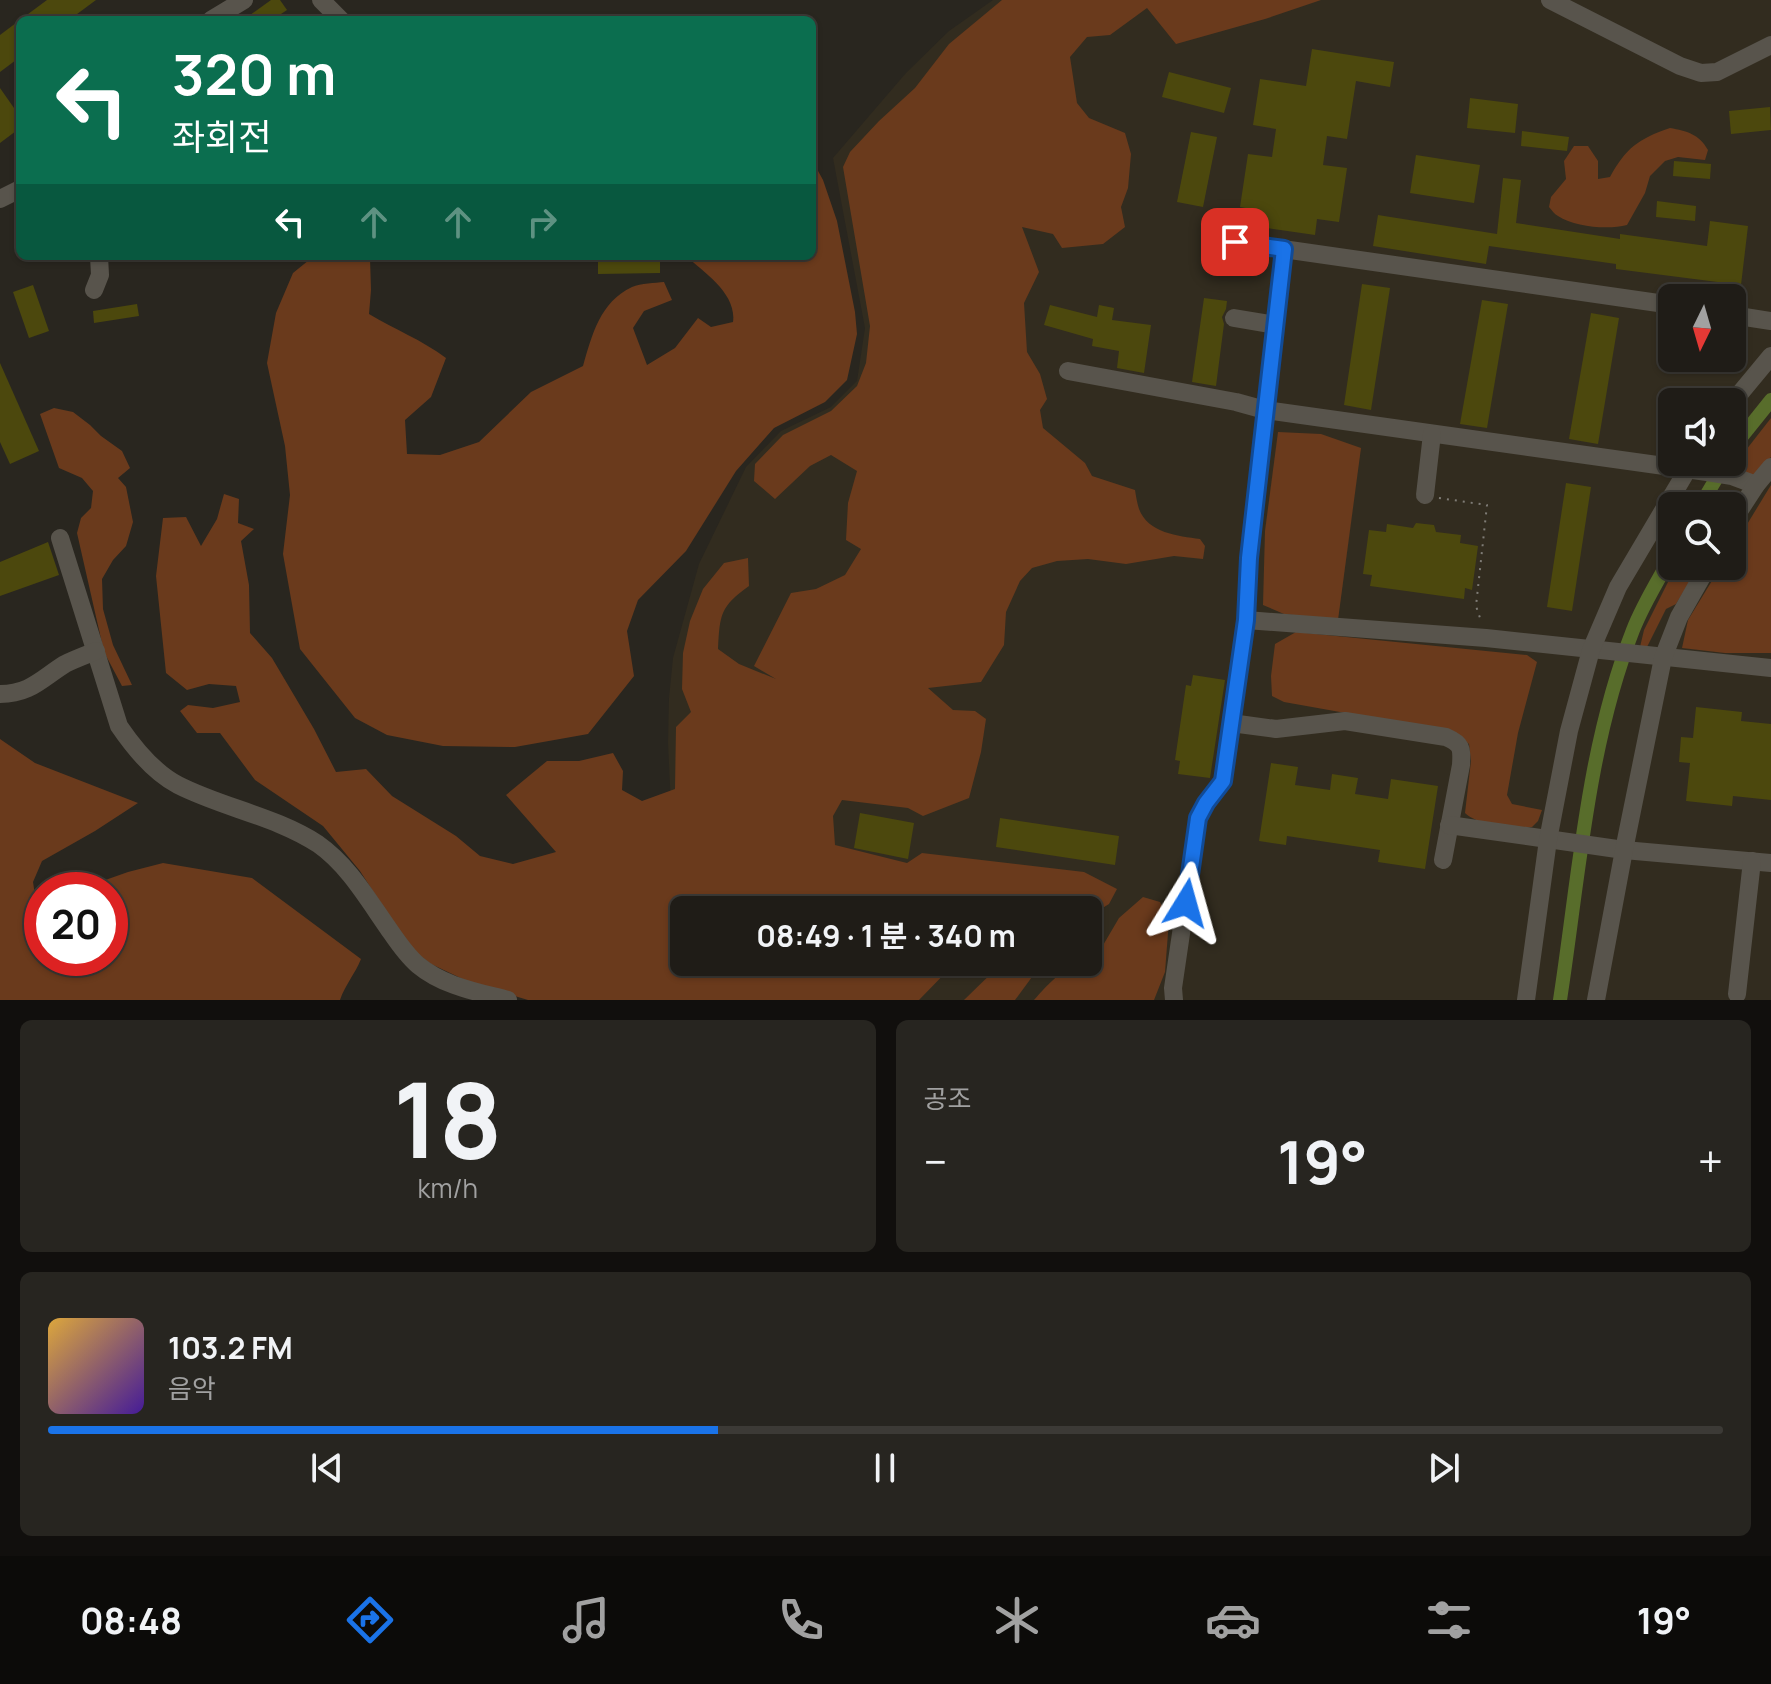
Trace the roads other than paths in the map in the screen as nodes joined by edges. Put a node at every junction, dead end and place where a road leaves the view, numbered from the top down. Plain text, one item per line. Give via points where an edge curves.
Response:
1 (244, 0) edge
2 (321, 0) edge
3 (1550, 0) edge
4 (218, 16) edge
5 (337, 16) edge
6 (1771, 45) edge
7 (1235, 242) dead end
8 (1284, 249) junction
9 (99, 260) edge
10 (94, 290) dead end
11 (1658, 303) edge
12 (1746, 317) edge
13 (1234, 318) dead end
14 (1771, 321) edge
15 (1275, 325) junction
16 (1771, 356) edge
17 (1068, 371) dead end
18 (1744, 388) edge
19 (1265, 410) junction
20 (1432, 434) junction
21 (1658, 463) edge
22 (1771, 467) edge
23 (1691, 476) edge
24 (1732, 476) edge
25 (1756, 485) junction
26 (1425, 495) road end
27 (1746, 500) edge
28 (60, 538) dead end
29 (1700, 580) edge
30 (1246, 620) junction
31 (1598, 650) junction
32 (96, 651) junction
33 (1663, 658) junction
34 (1771, 668) edge
35 (0, 694) edge
36 (1231, 723) junction
37 (1449, 825) junction
38 (1548, 840) junction
39 (1624, 850) junction
40 (1443, 860) dead end
41 (1752, 861) junction
42 (1771, 863) edge
43 (1737, 994) dead end
44 (508, 1000) edge
45 (1174, 1000) edge
46 (1526, 1000) edge
47 (1596, 1000) edge

1 - 4 street
2 - 5 street
3 - 6 street via 1701,73 1717,72
7 - 8 street
8 - 11 street
8 - 15 street
9 - 10 street
12 - 14 street
13 - 15 street
15 - 19 street
16 - 18 street
17 - 19 street
19 - 20 street
19 - 30 street
20 - 21 street
20 - 26 street
22 - 25 street
23 - 31 street via 1618,587
24 - 25 street
25 - 27 street
28 - 32 street
29 - 33 street
30 - 31 street
30 - 36 street
31 - 33 street
31 - 38 street via 1569,731
32 - 35 street via 17,694
32 - 44 street via 119,726 160,772 177,785 274,821 317,844 353,877 418,965 464,988
33 - 34 street
33 - 39 street
36 - 37 street via 1276,729 1345,721 1457,742 1461,765
36 - 45 street via 1223,781 1198,818
37 - 38 street
37 - 40 street
38 - 39 street
38 - 46 street
39 - 41 street
39 - 47 street
41 - 42 street
41 - 43 street

